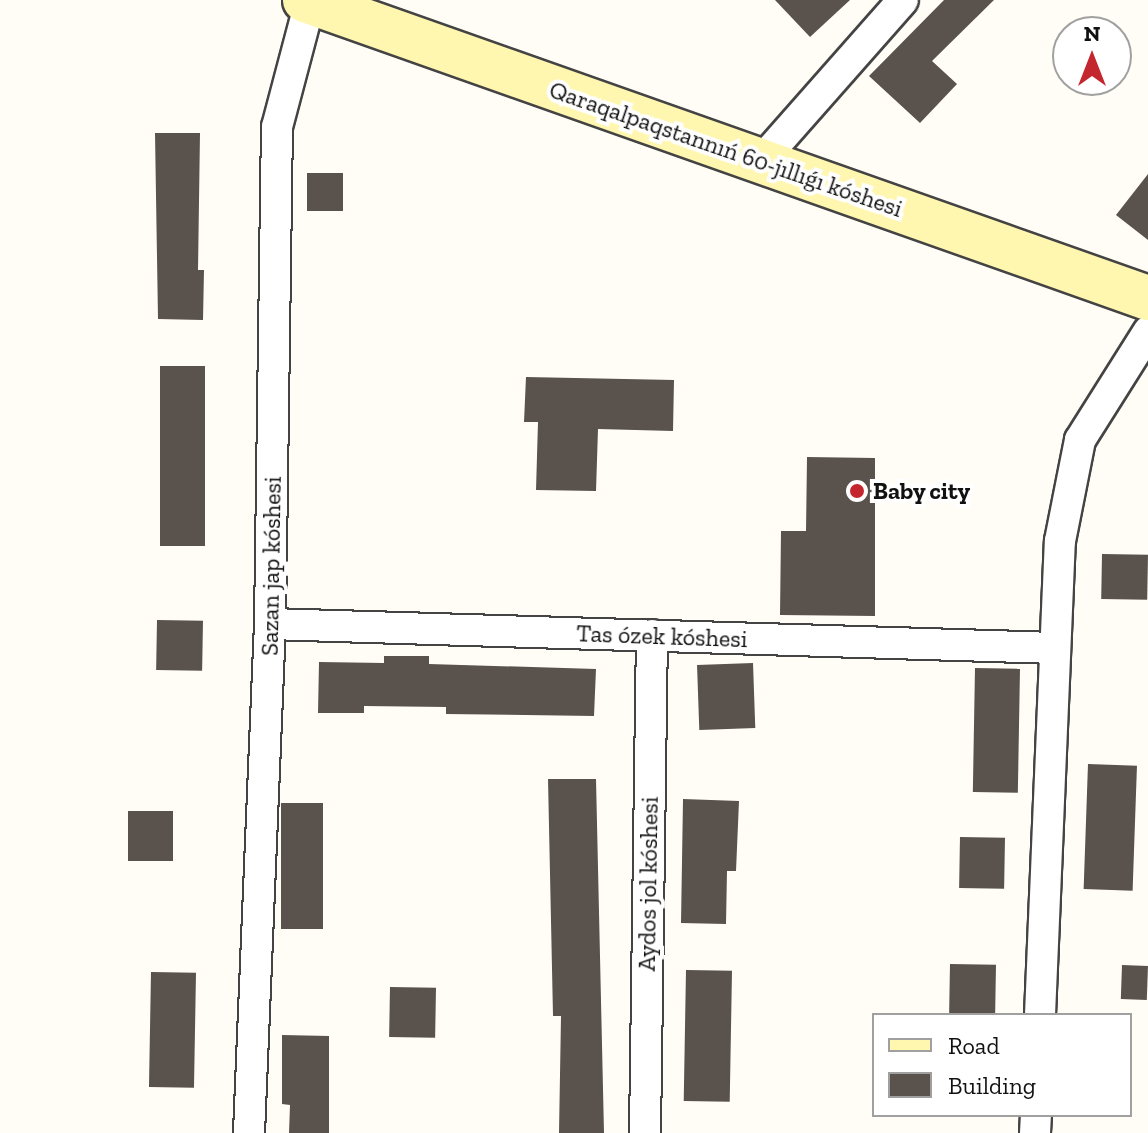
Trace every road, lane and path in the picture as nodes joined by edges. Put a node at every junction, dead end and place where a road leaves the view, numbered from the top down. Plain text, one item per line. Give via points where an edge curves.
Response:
1 (903, 0) edge
2 (308, 1) edge
3 (361, 10) edge
4 (762, 160) junction
5 (1148, 298) edge
6 (1148, 332) edge
7 (270, 624) junction
8 (652, 635) junction
9 (1055, 648) junction
10 (1040, 1013) edge
11 (249, 1133) edge
12 (645, 1133) edge

1 - 4 street
2 - 3 street, Qaraqalpaqstannıń 60-jıllıǵı kóshesi
2 - 7 street, Sazan jap kóshesi via 277,127
3 - 4 street, Qaraqalpaqstannıń 60-jıllıǵı kóshesi
4 - 5 street, Qaraqalpaqstannıń 60-jıllıǵı kóshesi
6 - 9 street via 1080,440 1060,541
7 - 8 street, Tas ózek kóshesi
7 - 11 street, Sazan jap kóshesi
8 - 9 street, Tas ózek kóshesi
8 - 12 street, Aydos jol kóshesi
9 - 10 street

